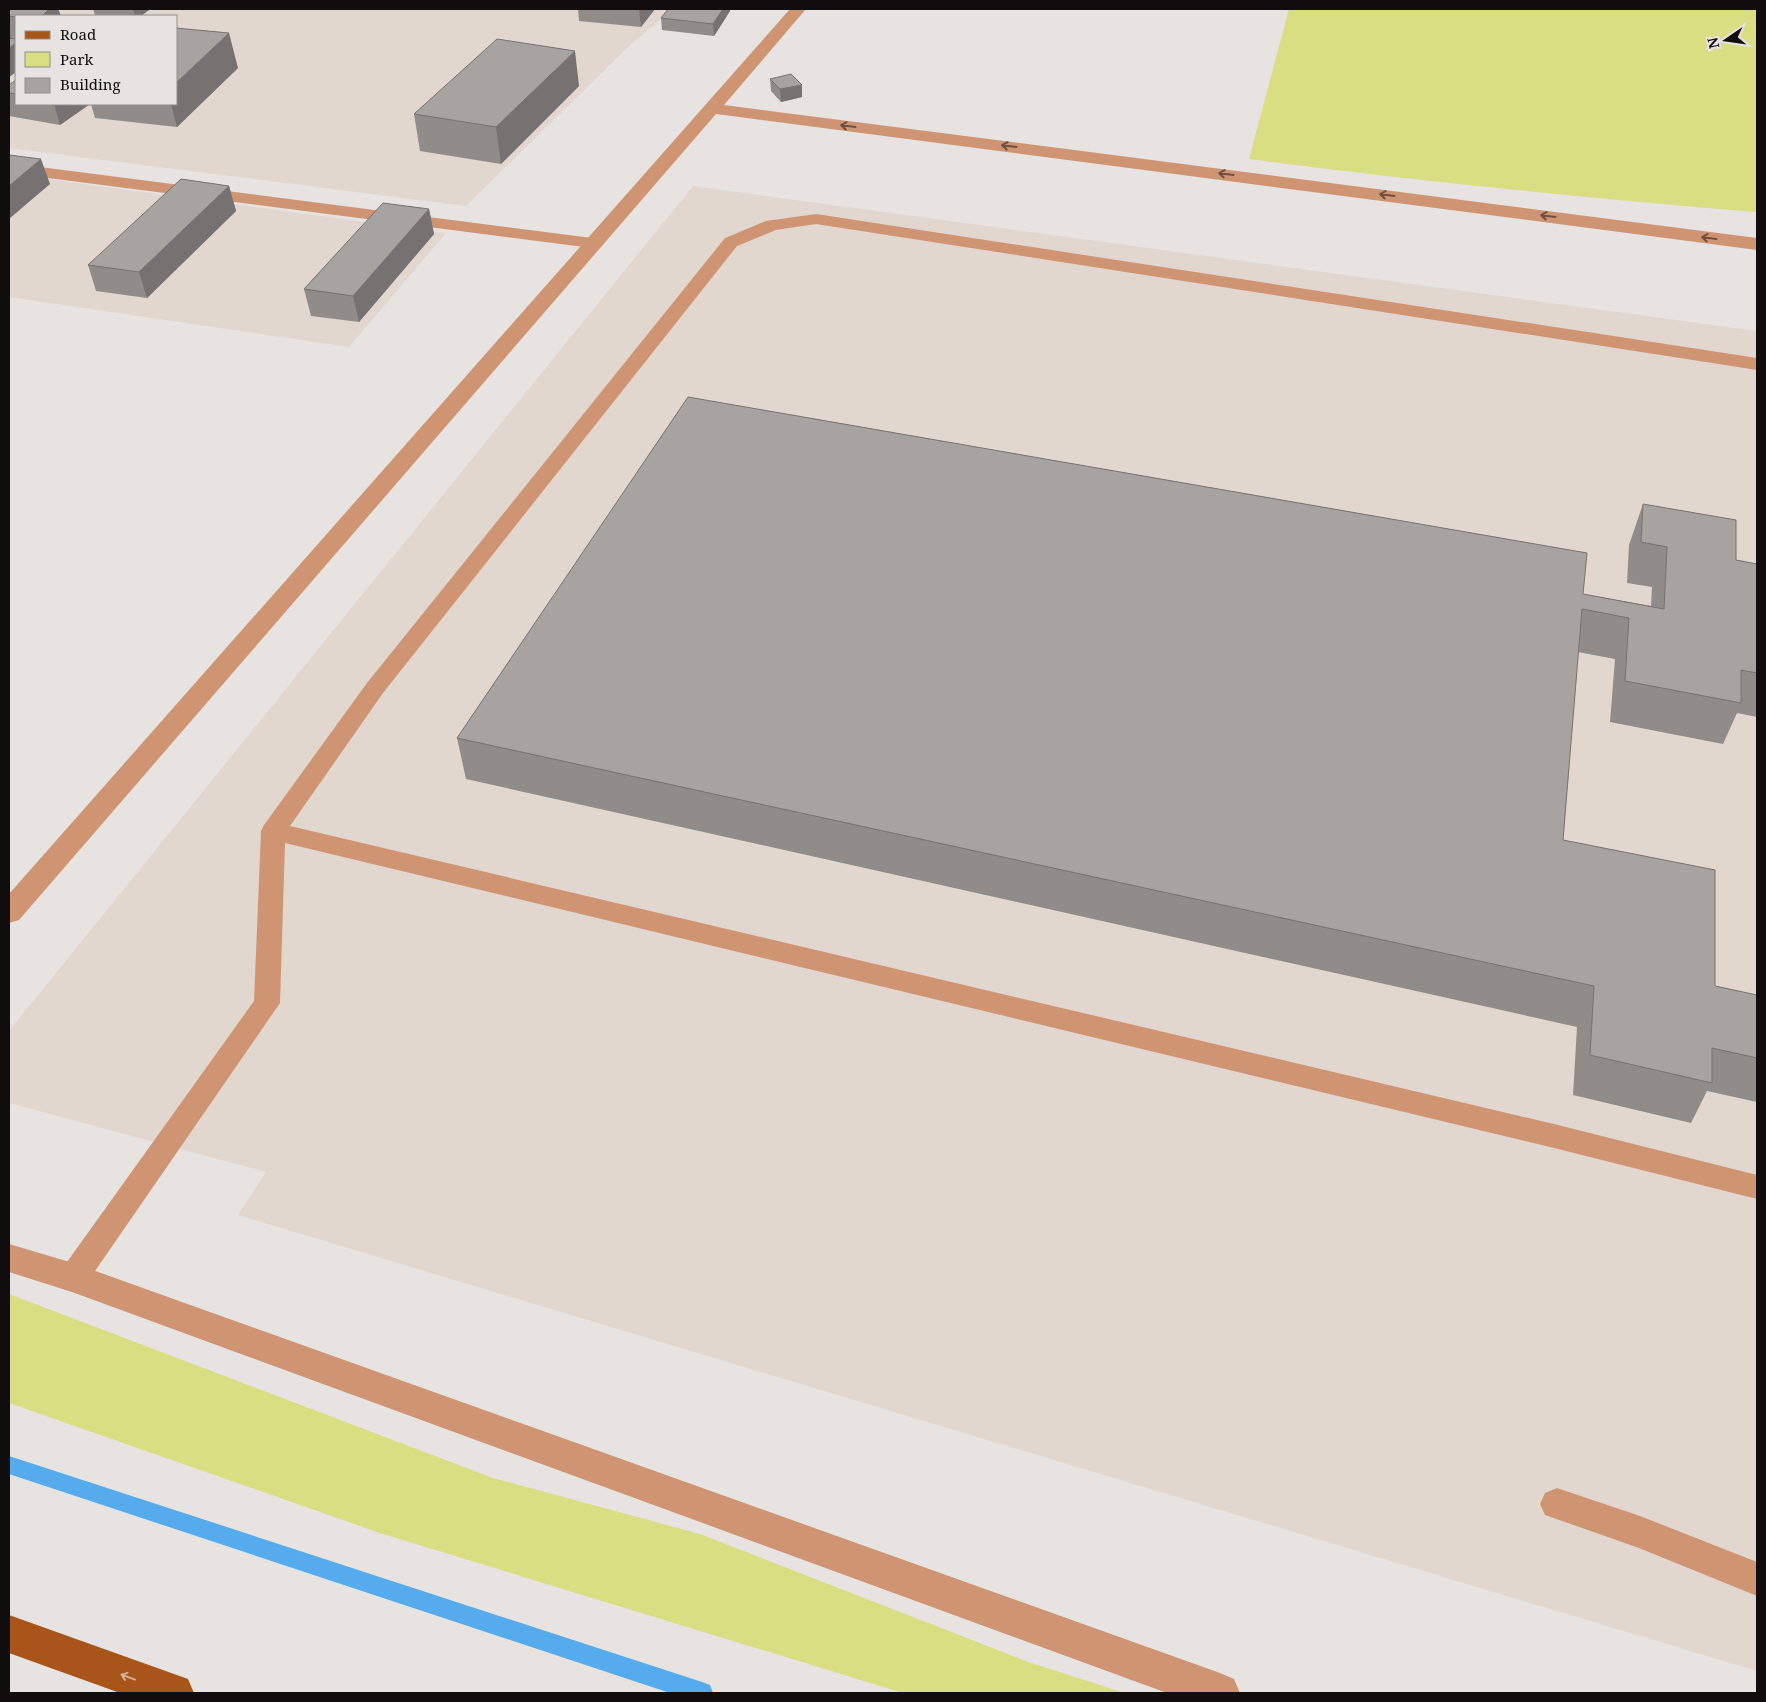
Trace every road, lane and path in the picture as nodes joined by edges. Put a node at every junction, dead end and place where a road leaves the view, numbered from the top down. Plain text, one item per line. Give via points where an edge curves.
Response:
1 (798, 9) edge
2 (710, 108) junction
3 (9, 168) edge
4 (592, 243) junction
5 (1757, 244) edge
6 (1757, 364) edge
7 (273, 831) junction
8 (9, 913) edge
9 (1757, 1187) edge
10 (9, 1258) edge
11 (73, 1278) junction
12 (1558, 1504) dead end
13 (1757, 1579) edge
14 (9, 1634) edge
15 (174, 1693) edge
16 (1220, 1693) edge

1 - 2 street
2 - 4 street
5 -> 2 street
3 - 4 lane
4 - 8 street
6 - 7 lane via 816,219 772,225 731,242 375,688
7 - 9 lane via 1544,1133
7 - 11 lane via 267,1003
10 - 11 street
11 - 16 street
12 - 13 lane via 1640,1532
15 -> 14 main road

